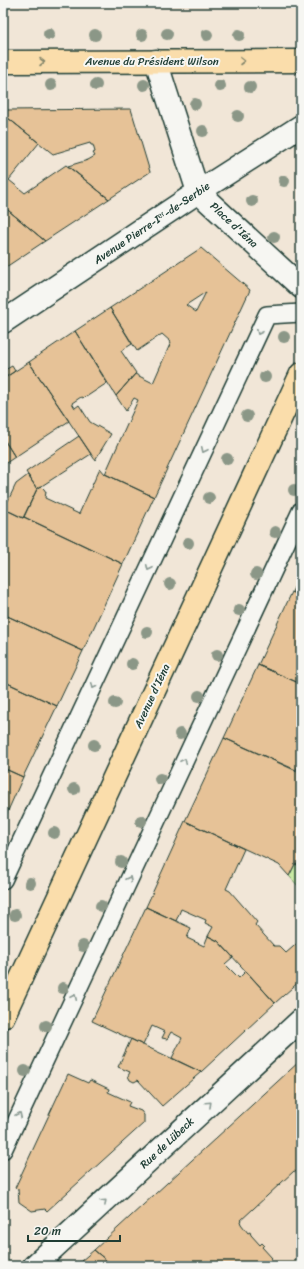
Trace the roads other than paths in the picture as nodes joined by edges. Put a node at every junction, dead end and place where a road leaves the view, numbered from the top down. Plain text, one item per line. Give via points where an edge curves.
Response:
1 (301, 61) edge
2 (3, 62) edge
3 (156, 62) junction
4 (301, 126) edge
5 (198, 192) junction
6 (301, 287) edge
7 (301, 313) edge
8 (3, 322) edge
9 (301, 374) edge
10 (301, 511) edge
11 (3, 880) edge
12 (3, 1017) edge
13 (301, 1020) edge
14 (3, 1150) edge
15 (34, 1266) edge

3 -> 1 main road, Avenue du Président Wilson
2 -> 3 main road, Avenue du Président Wilson
3 - 5 street, Place d'Iéna
4 - 5 street, Avenue Pierre-Iᵉʳ-de-Serbie
5 - 6 street, Place d'Iéna
5 - 8 street, Avenue Pierre-Iᵉʳ-de-Serbie
7 -> 11 lane via 267,315
9 - 12 main road, Avenue d'Iéna
14 -> 10 lane
15 -> 13 street, Rue de Lübeck

